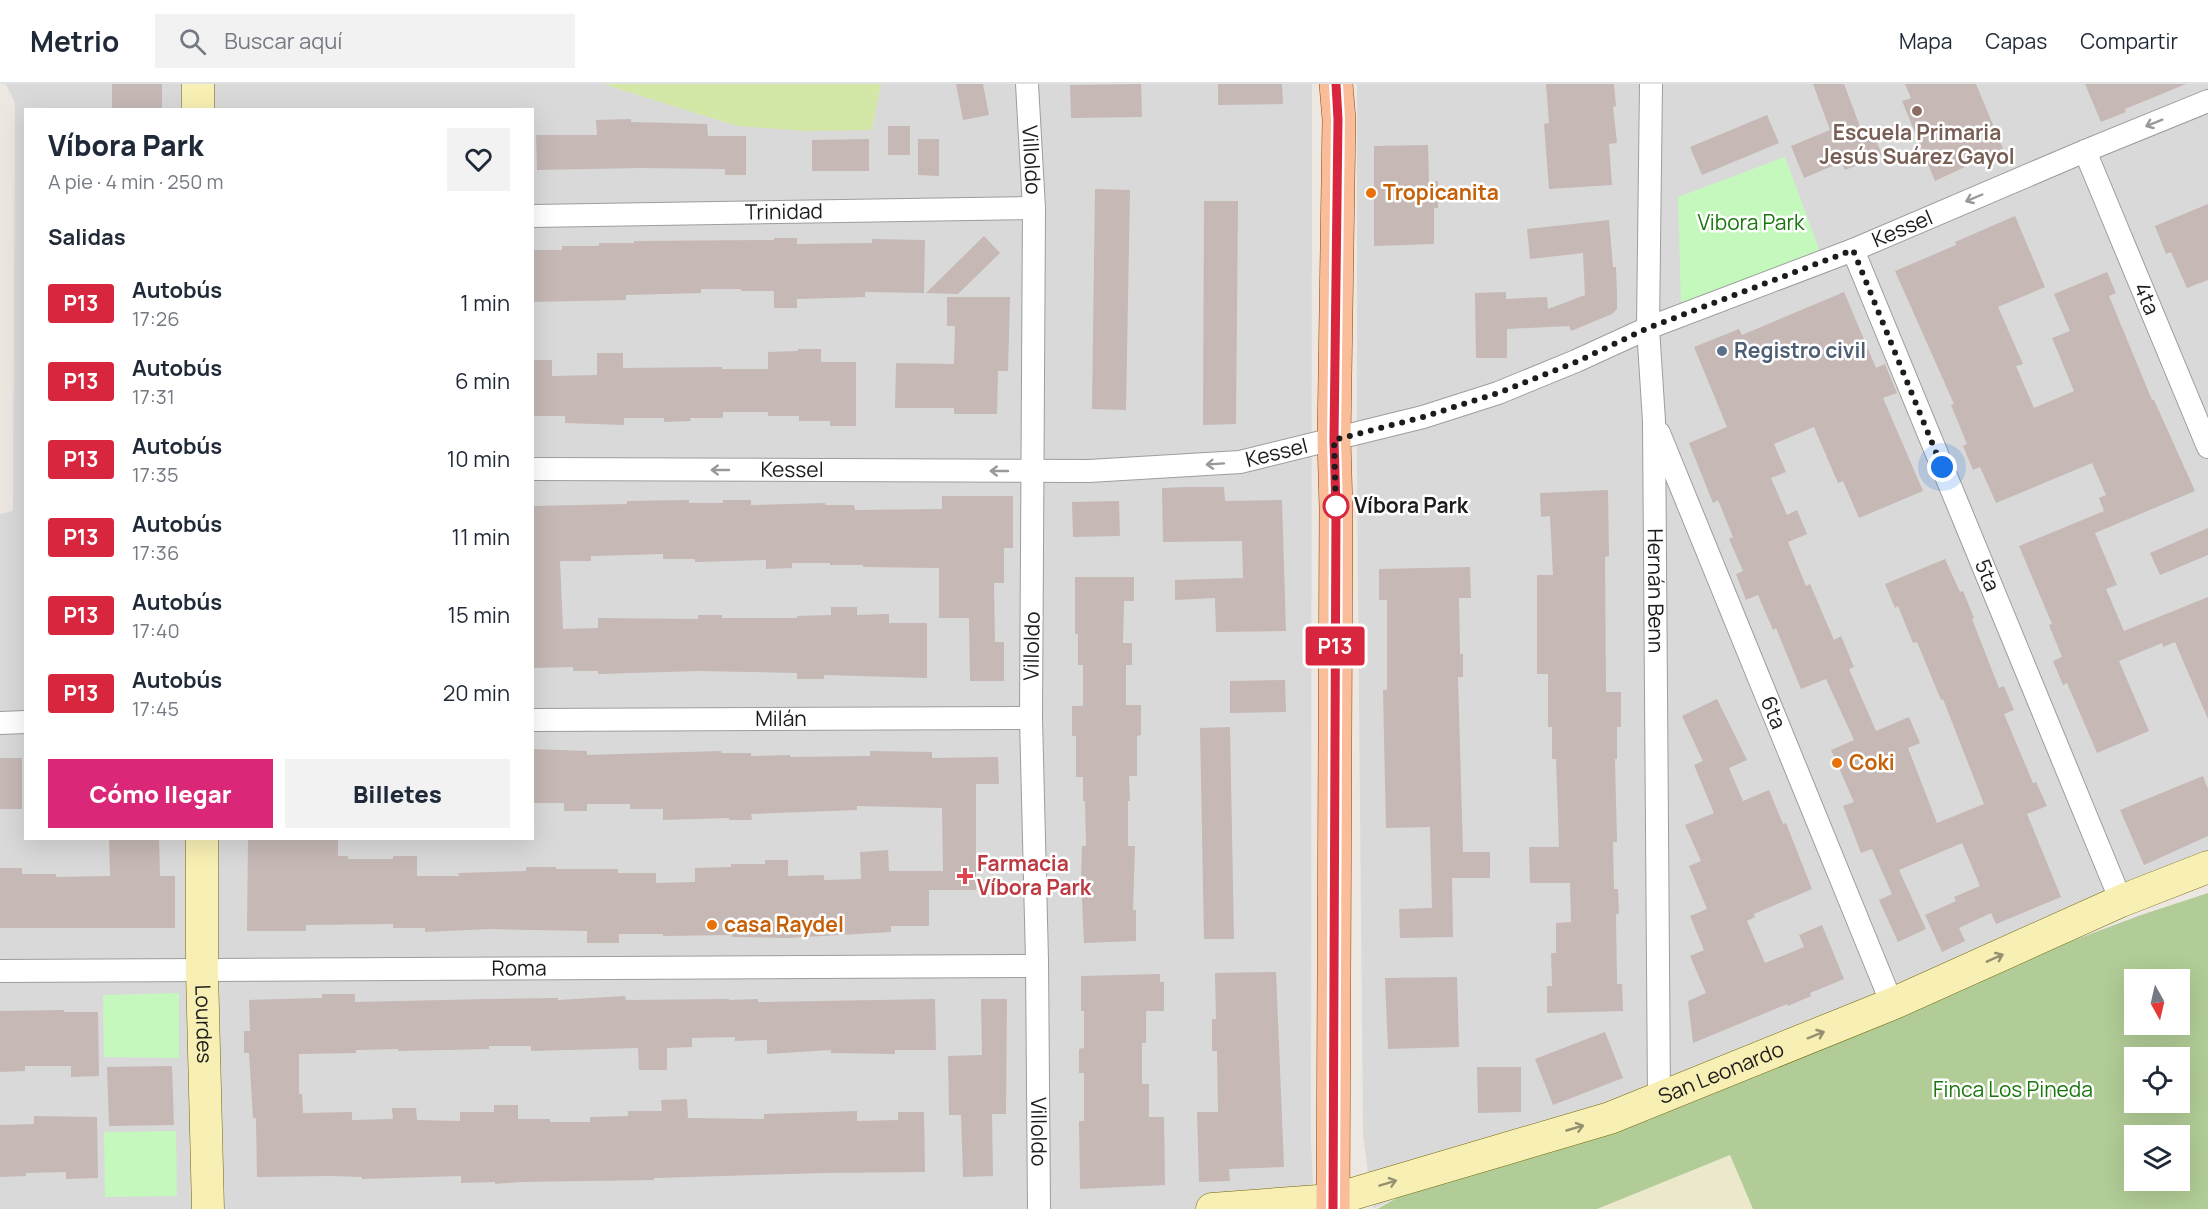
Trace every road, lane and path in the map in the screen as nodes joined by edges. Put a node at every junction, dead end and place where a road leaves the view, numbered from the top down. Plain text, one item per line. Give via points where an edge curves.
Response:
1 (198, 84) edge
2 (1027, 84) edge
3 (1336, 84) edge
4 (1651, 84) edge
5 (2208, 101) edge
6 (198, 108) edge
7 (2085, 151) junction
8 (1034, 208) junction
9 (534, 216) edge
10 (1853, 250) junction
11 (1648, 328) junction
12 (1654, 421) junction
13 (1334, 440) junction
14 (2208, 447) edge
15 (534, 469) edge
16 (1034, 471) junction
17 (1031, 718) junction
18 (534, 720) edge
19 (24, 722) edge
20 (0, 723) edge
21 (202, 840) edge
22 (2208, 867) edge
23 (2121, 901) junction
24 (1037, 966) junction
25 (0, 971) edge
26 (202, 971) junction
27 (1892, 1004) junction
28 (1659, 1099) junction
29 (1333, 1205) edge
30 (208, 1209) edge
31 (1039, 1209) edge
32 (1212, 1209) edge

1 - 6 street
2 - 8 street, Villoldo
3 - 13 main road
4 - 11 street, Hernán Benn
5 -> 7 street, Kessel
7 -> 10 street, Kessel
7 - 14 street, 4ta
8 - 9 street, Trinidad
8 - 16 street, Villoldo
10 - 11 street, Kessel
10 - 23 street, 5ta
11 - 12 street, Hernán Benn
11 - 13 street, Kessel via 1498,393
12 - 27 street, 6ta
12 - 28 street, Hernán Benn
13 -> 16 street, Kessel via 1240,462
13 - 29 main road
16 -> 15 street, Kessel
16 - 17 street, Villoldo
17 - 18 street, Milán
17 - 24 street, Villoldo
19 - 20 street
21 - 26 street, Lourdes
22 - 23 street, San Leonardo
27 -> 23 street, San Leonardo
24 - 26 street, Roma
24 - 31 street, Villoldo
25 - 26 street, Roma
26 - 30 street, Lourdes
28 -> 27 street, San Leonardo
29 -> 28 street, San Leonardo
29 - 32 street, San Leonardo

